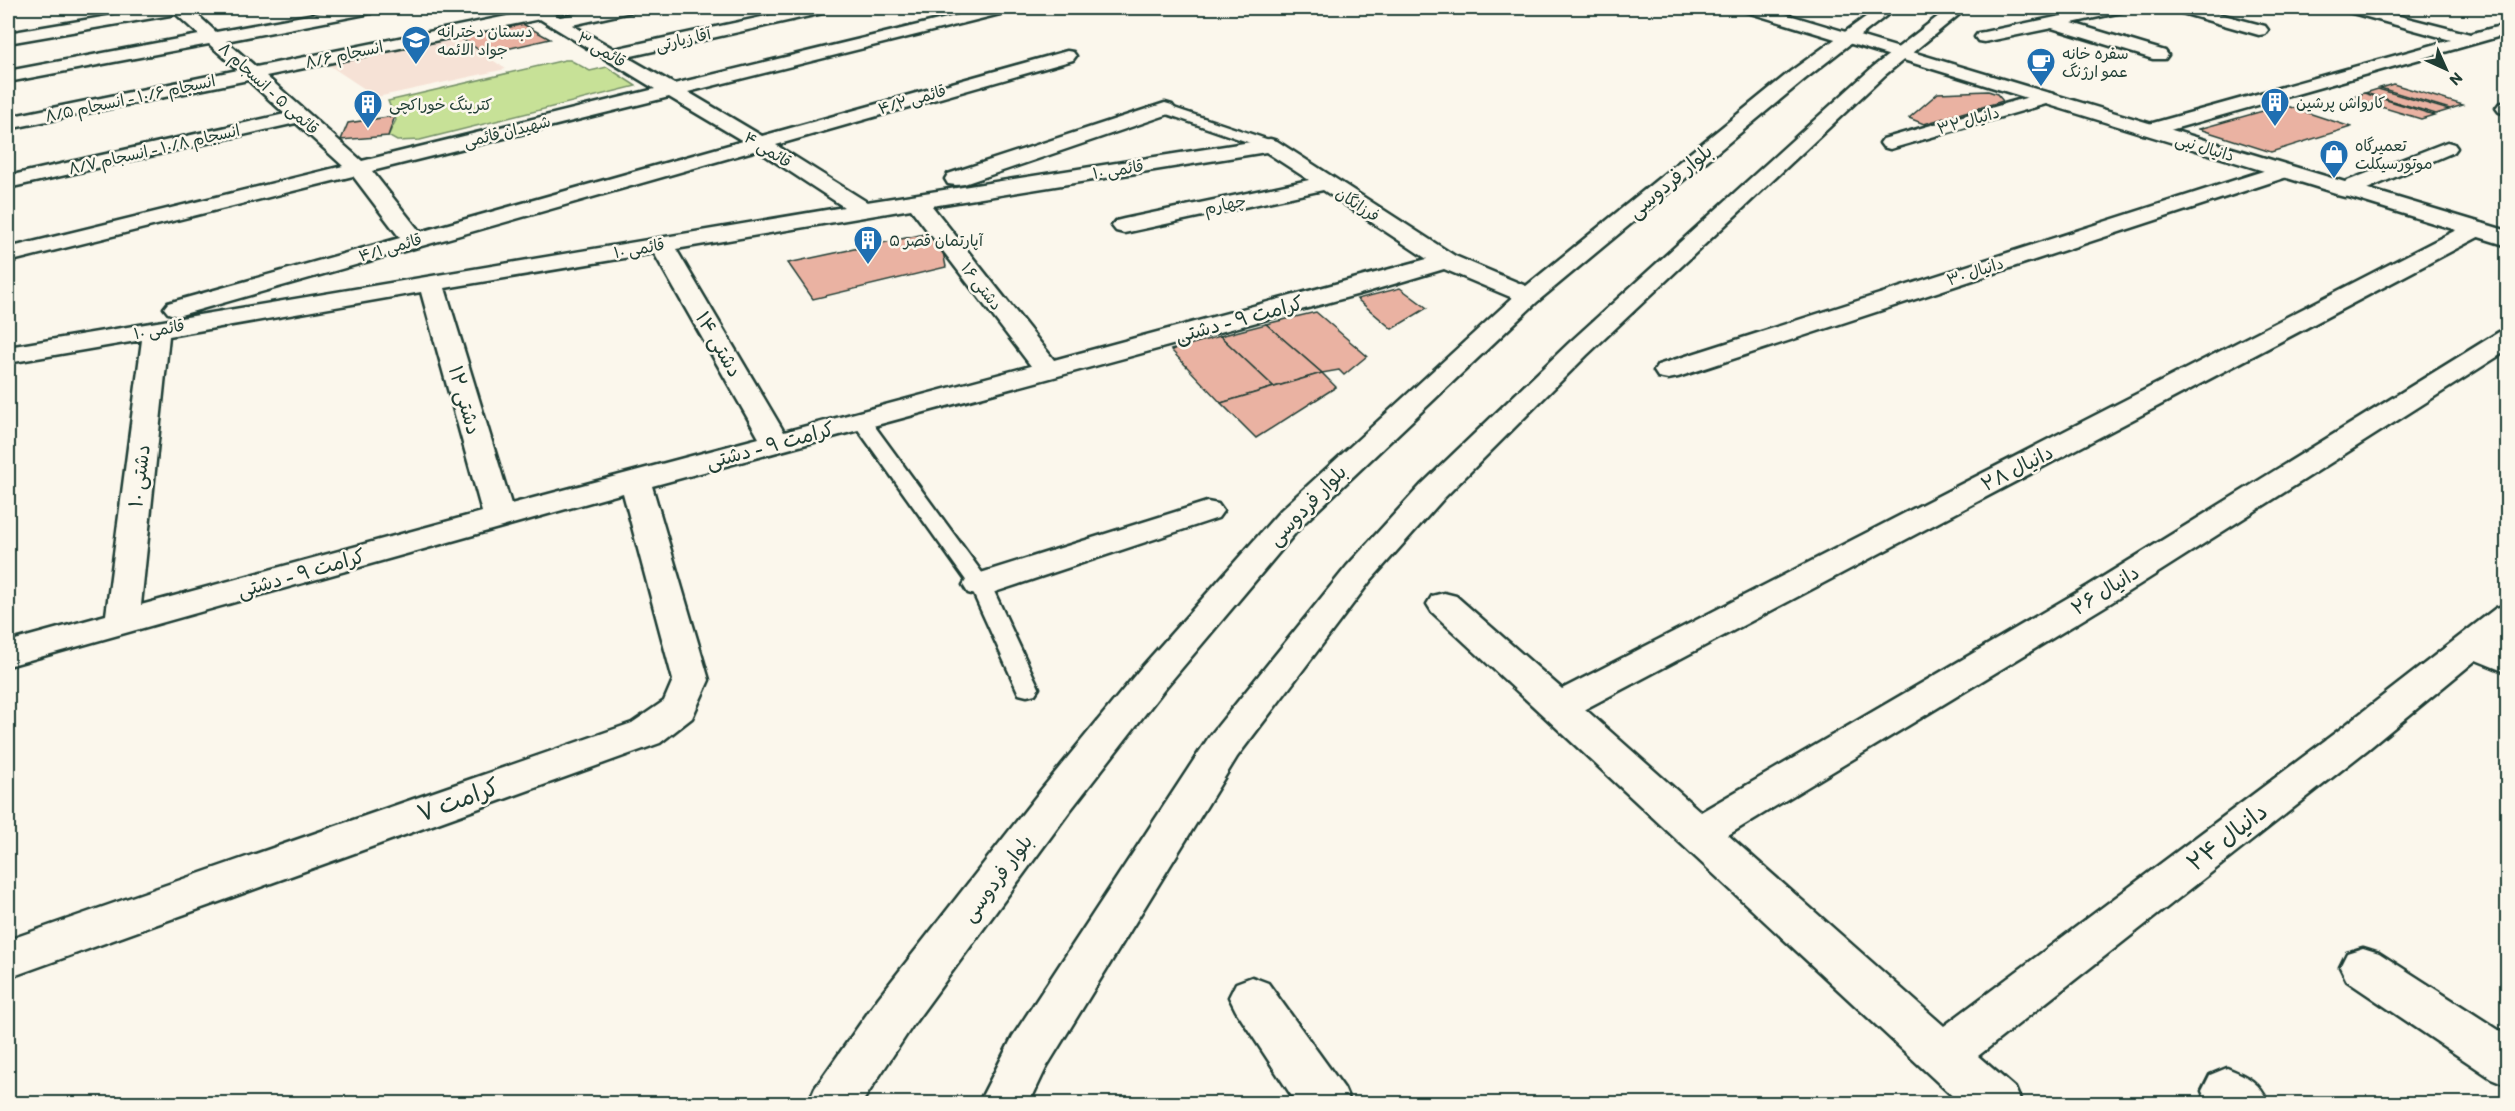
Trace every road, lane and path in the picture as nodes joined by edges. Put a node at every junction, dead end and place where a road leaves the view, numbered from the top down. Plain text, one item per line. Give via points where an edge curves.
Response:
1 (180, 8) edge
2 (370, 8) edge
3 (629, 8) edge
4 (824, 8) edge
5 (1006, 8) edge
6 (1750, 8) edge
7 (1888, 8) edge
8 (1959, 8) edge
9 (2120, 8) edge
10 (2181, 8) edge
11 (2352, 8) edge
12 (544, 15) edge
13 (1796, 22) junction
14 (2053, 22) junction
15 (1858, 28) junction
16 (2508, 29) edge
17 (2259, 30) dead end
18 (1929, 32) junction
19 (8, 38) edge
20 (212, 38) junction
21 (1984, 38) dead end
22 (2474, 38) junction
23 (2508, 44) edge
24 (612, 55) junction
25 (2159, 55) dead end
26 (1067, 56) dead end
27 (1821, 57) junction
28 (1891, 62) junction
29 (1960, 71) junction
30 (252, 73) junction
31 (8, 77) edge
32 (671, 90) junction
33 (2046, 98) junction
34 (1165, 109) joint
35 (301, 116) junction
36 (8, 123) edge
37 (2149, 130) junction
38 (758, 142) junction
39 (1890, 143) dead end
40 (1270, 145) junction
41 (2447, 148) dead end
42 (359, 169) junction
43 (2282, 171) junction
44 (8, 182) edge
45 (1325, 183) junction
46 (2345, 190) junction
47 (916, 201) junction
48 (864, 210) junction
49 (1124, 226) dead end
50 (2476, 230) junction
51 (2508, 238) edge
52 (414, 240) junction
53 (661, 244) junction
54 (8, 255) edge
55 (1446, 261) junction
56 (431, 283) junction
57 (1529, 297) junction
58 (156, 330) junction
59 (2508, 338) edge
60 (15, 354) edge
61 (1048, 370) junction
62 (1668, 372) dead end
63 (861, 421) junction
64 (777, 444) junction
65 (635, 481) junction
66 (1207, 511) dead end
67 (499, 517) junction
68 (980, 585) junction
69 (1444, 604) dead end
70 (2508, 616) edge
71 (122, 623) junction
72 (2490, 652) edge
73 (8, 654) edge
74 (1027, 688) dead end
75 (1558, 707) junction
76 (1698, 833) junction
77 (8, 959) edge
78 (2363, 967) dead end
79 (1252, 997) dead end
80 (1943, 1055) junction
81 (2508, 1063) edge
82 (833, 1104) edge
83 (1003, 1104) edge
84 (1326, 1104) edge
85 (1996, 1104) edge

1 - 19 street
1 - 20 street, قائمی ۵ - انسجام ۸
2 - 20 street
3 - 12 street, انسجام ۸/۶
4 - 24 street, آقا زیارتی
5 - 32 street, شهیدان قائمی
6 - 13 street
7 - 15 street, بلوار فردوسی
8 - 18 street
9 - 14 street
10 - 17 street
11 - 22 street
12 - 24 street, قائمی ۳
12 - 30 street, انسجام ۸/۶
13 - 15 street
13 - 15 street via 1832,22
13 - 27 street
14 - 21 street
14 - 25 street
15 - 27 street, بلوار فردوسی
15 - 28 street
16 - 22 street
18 - 28 street
18 - 29 street via 1935,45
20 - 30 street, قائمی ۵ - انسجام ۸
20 - 31 street
22 - 23 street
22 - 37 street
24 - 32 street, قائمی ۳
26 - 38 street, قائمی ۴/۲
27 - 57 street, بلوار فردوسی
28 - 29 street, دانیال نبی
28 - 29 street
28 - 83 street via 1569,357 1433,491 1359,573 1223,747 1030,1051
29 - 33 street, دانیال نبی
30 - 35 street, قائمی ۵ - انسجام ۸
30 - 36 street, انسجام ۱۰/۶ - انسجام ۸/۵
32 - 38 street, قائمی ۴
32 - 42 street, شهیدان قائمی
33 - 37 street, دانیال نبی
33 - 39 street, دانیال ۳۲
34 - 40 lane
34 - 48 street
35 - 42 street, قائمی ۵ - انسجام ۸
35 - 44 street, انسجام ۱۰/۸ - انسجام ۸/۷
37 - 43 street, دانیال نبی
38 - 48 street, قائمی ۴
38 - 52 street, قائمی ۴/۱
40 - 45 street, فرزانگان
40 - 47 street, قائمی ۱۰
41 - 46 street
42 - 52 street, قائمی ۵ - انسجام ۸
42 - 54 street, شهیدان قائمی
43 - 46 street, دانیال نبی
43 - 62 street, دانیال ۳۰
45 - 49 street, چهارم
45 - 55 street, فرزانگان
46 - 50 street, دانیال نبی
47 - 48 street, قائمی ۱۰
47 - 61 street, دشتی ۱۶
48 - 53 street, قائمی ۱۰
50 - 51 street, دانیال نبی
50 - 75 street, دانیال ۲۸
52 - 60 street, قائمی ۴/۱
53 - 56 street, قائمی ۱۰
53 - 64 street, دشتی ۱۴
55 - 57 street
55 - 61 street, کرامت ۹ - دشتی
56 - 58 street, قائمی ۱۰
56 - 67 street, دشتی ۱۲
57 - 82 street, بلوار فردوسی via 1292,517 1153,678 896,1011
58 - 60 street, قائمی ۱۰
58 - 71 street, دشتی ۱۰
59 - 76 street, دانیال ۲۶ via 2100,594
61 - 63 street, کرامت ۹ - دشتی
63 - 64 street, کرامت ۹ - دشتی
63 - 68 lane
64 - 65 street, کرامت ۹ - دشتی
65 - 67 street, کرامت ۹ - دشتی
65 - 77 street, کرامت ۷ via 691,680 679,709 646,733
66 - 68 street
67 - 71 street, کرامت ۹ - دشتی
68 - 74 lane
69 - 75 street
70 - 72 street, دانیال ۲۴
71 - 73 street, کرامت ۹ - دشتی
72 - 80 street, دانیال ۲۴ via 2353,740
75 - 76 street
76 - 80 street
78 - 81 street
79 - 84 street
80 - 85 street

